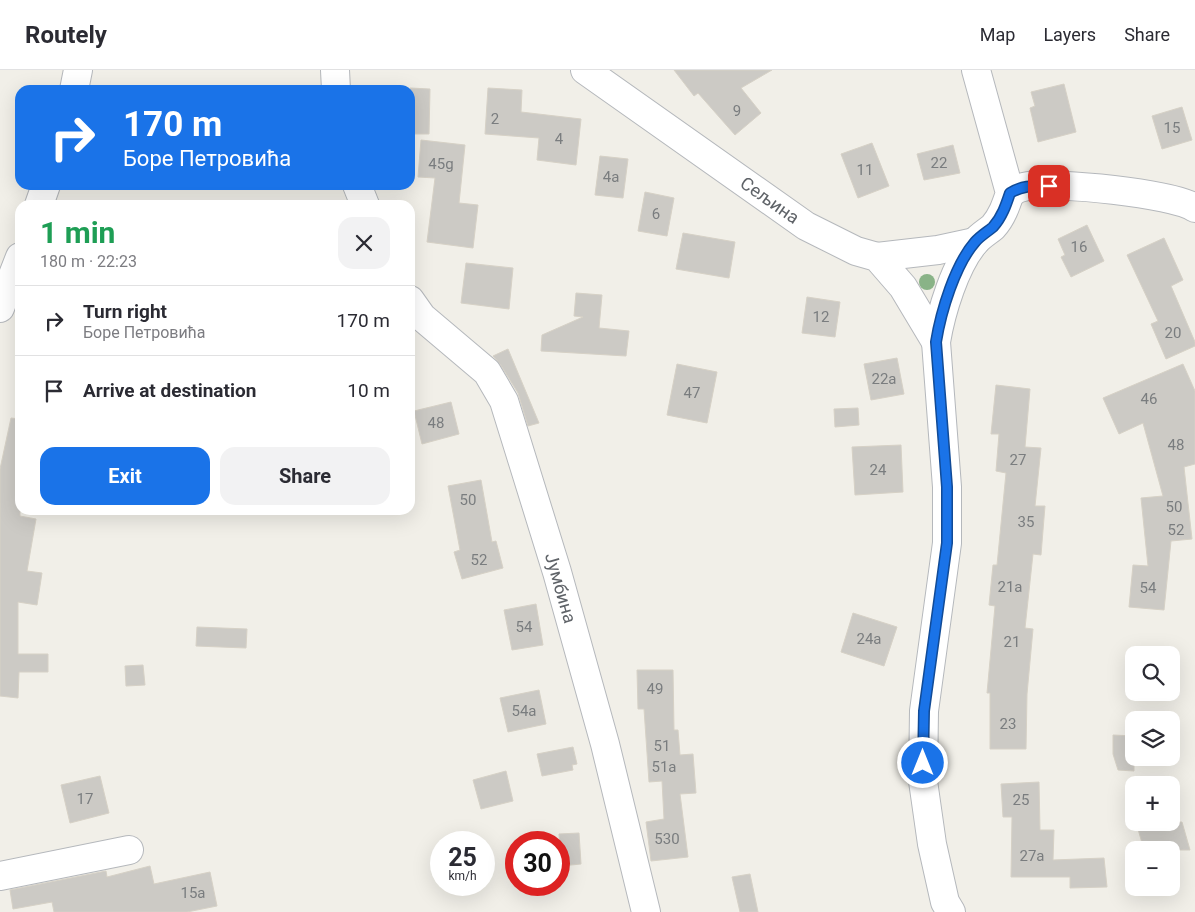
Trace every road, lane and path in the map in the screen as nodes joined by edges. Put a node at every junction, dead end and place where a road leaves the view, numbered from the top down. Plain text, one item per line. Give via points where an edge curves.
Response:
1 (78, 70) edge
2 (335, 70) edge
3 (585, 70) edge
4 (976, 70) edge
5 (75, 85) edge
6 (336, 85) edge
7 (1010, 193) junction
8 (1195, 208) edge
9 (975, 242) junction
10 (877, 257) junction
11 (15, 270) edge
12 (415, 307) edge
13 (0, 308) edge
14 (936, 342) junction
15 (129, 850) dead end
16 (0, 876) edge
17 (646, 912) edge
18 (951, 912) edge

1 - 5 street
2 - 6 street
3 - 10 street, Сељина via 806,226 856,252
4 - 7 street
7 - 8 street via 1030,186 1086,188 1142,194
7 - 9 street via 994,226
9 - 10 street
9 - 14 street via 949,293
10 - 14 street via 903,287
11 - 13 street
12 - 17 street, Јумбина via 487,372 504,401 565,600 605,744
14 - 18 street via 947,487 947,543 924,711 923,781 932,844 945,902
15 - 16 street

